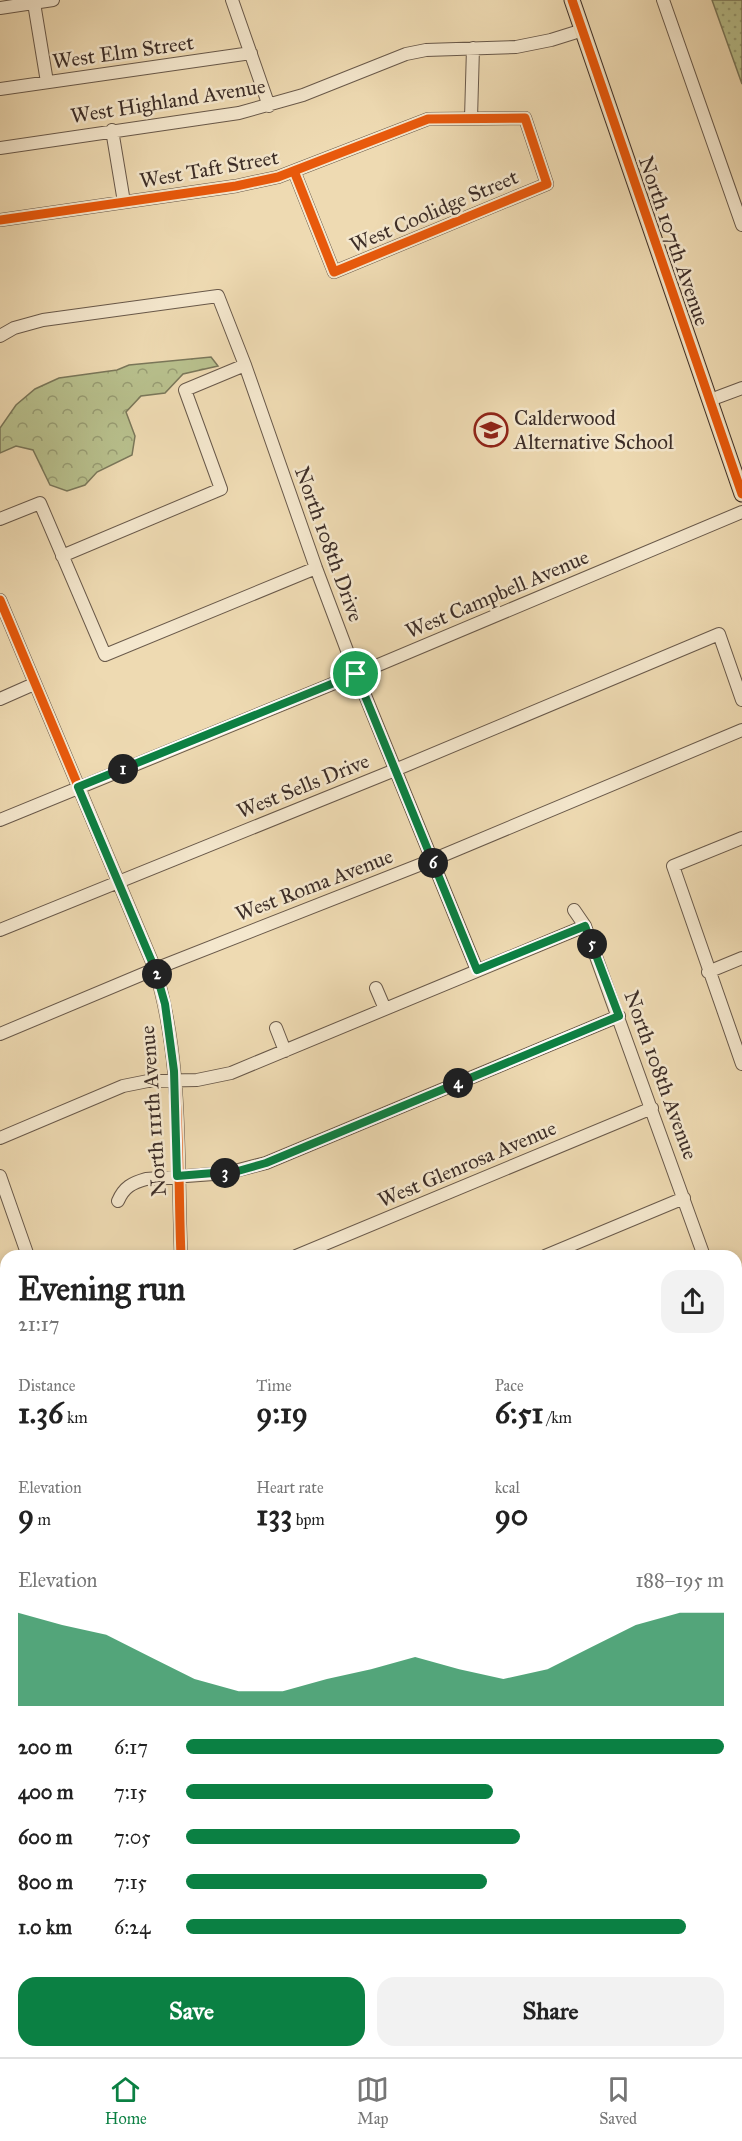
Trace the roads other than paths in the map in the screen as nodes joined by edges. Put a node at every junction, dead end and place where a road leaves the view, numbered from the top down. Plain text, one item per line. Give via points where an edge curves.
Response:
1 (53, 0) edge
2 (232, 0) edge
3 (573, 0) edge
4 (663, 0) edge
5 (34, 3) junction
6 (0, 8) edge
7 (583, 30) junction
8 (472, 48) junction
9 (251, 53) junction
10 (47, 82) junction
11 (0, 89) edge
12 (269, 106) junction
13 (471, 118) junction
14 (112, 130) junction
15 (0, 148) edge
16 (294, 171) junction
17 (547, 183) joint
18 (124, 202) junction
19 (0, 220) edge
20 (742, 225) edge
21 (0, 336) edge
22 (245, 365) junction
23 (742, 388) edge
24 (710, 400) junction
25 (742, 494) edge
26 (742, 512) edge
27 (0, 519) edge
28 (62, 556) junction
29 (316, 568) junction
30 (0, 600) edge
31 (356, 674) junction
32 (34, 684) junction
33 (0, 699) edge
34 (742, 700) edge
35 (742, 730) edge
36 (395, 770) junction
37 (78, 787) junction
38 (0, 820) edge
39 (742, 838) edge
40 (432, 860) junction
41 (118, 881) junction
42 (574, 910) dead end
43 (585, 926) junction
44 (0, 930) edge
45 (742, 958) edge
46 (155, 969) junction
47 (477, 970) junction
48 (708, 972) junction
49 (376, 988) dead end
50 (385, 1009) junction
51 (619, 1016) junction
52 (276, 1028) dead end
53 (0, 1034) edge
54 (285, 1051) junction
55 (742, 1064) edge
56 (175, 1080) junction
57 (652, 1108) junction
58 (0, 1138) edge
59 (0, 1176) edge
60 (177, 1176) junction
61 (684, 1198) junction
62 (118, 1201) dead end
63 (26, 1250) edge
64 (181, 1250) edge
65 (310, 1250) edge
66 (559, 1250) edge
67 (702, 1250) edge

1 - 5 street
2 - 9 street
3 - 7 main road, North 107th Avenue
4 - 20 street
5 - 6 street
5 - 10 street
7 - 8 street, West Highland Avenue via 532,45
7 - 24 main road, North 107th Avenue
8 - 12 street, West Highland Avenue via 426,50 395,57
8 - 13 street
9 - 10 street, West Elm Street
9 - 12 street
10 - 11 street, West Elm Street
12 - 14 street, West Highland Avenue
13 - 16 street, West Taft Street via 441,118 414,124
13 - 17 street, West Taft Street via 525,118
14 - 15 street, West Highland Avenue
14 - 18 street
16 - 17 street, West Coolidge Street via 334,272
16 - 18 street, West Taft Street via 236,186
18 - 19 street, West Taft Street
21 - 22 street, North 108th Drive via 43,320 218,296
22 - 28 street via 185,390 220,489
22 - 29 street, North 108th Drive
23 - 24 street
24 - 25 main road, North 107th Avenue
26 - 31 street, West Campbell Avenue
27 - 28 street via 40,503
28 - 29 street via 105,656
29 - 31 street, North 108th Drive
30 - 32 street, North 111th Avenue
31 - 36 street, North 108th Drive
31 - 37 street, West Campbell Avenue
32 - 33 street
32 - 37 street, North 111th Avenue
34 - 36 street, West Sells Drive via 719,634
35 - 40 street, West Roma Avenue
36 - 40 street, North 108th Drive
36 - 41 street, West Sells Drive
37 - 38 street, West Campbell Avenue
37 - 41 street, North 111th Avenue
39 - 48 street via 673,866
40 - 46 street, West Roma Avenue
40 - 47 street, North 108th Drive
41 - 44 street, West Sells Drive
41 - 46 street, North 111th Avenue
42 - 43 street, North 108th Avenue
43 - 47 street
43 - 51 street, North 108th Avenue
45 - 48 street
46 - 53 street, West Roma Avenue
46 - 56 street, North 111th Avenue via 165,1004
47 - 50 street
48 - 55 street
49 - 50 street
50 - 54 street
51 - 57 street, North 108th Avenue
51 - 60 street via 266,1163 238,1171
52 - 54 street
54 - 56 street via 231,1073
56 - 58 street via 123,1086
56 - 60 street, North 111th Avenue
57 - 61 street, North 108th Avenue
57 - 65 street, West Glenrosa Avenue
59 - 63 street
60 - 62 street via 134,1182 123,1190
60 - 64 street, North 111th Avenue
61 - 66 street
61 - 67 street, North 108th Avenue

